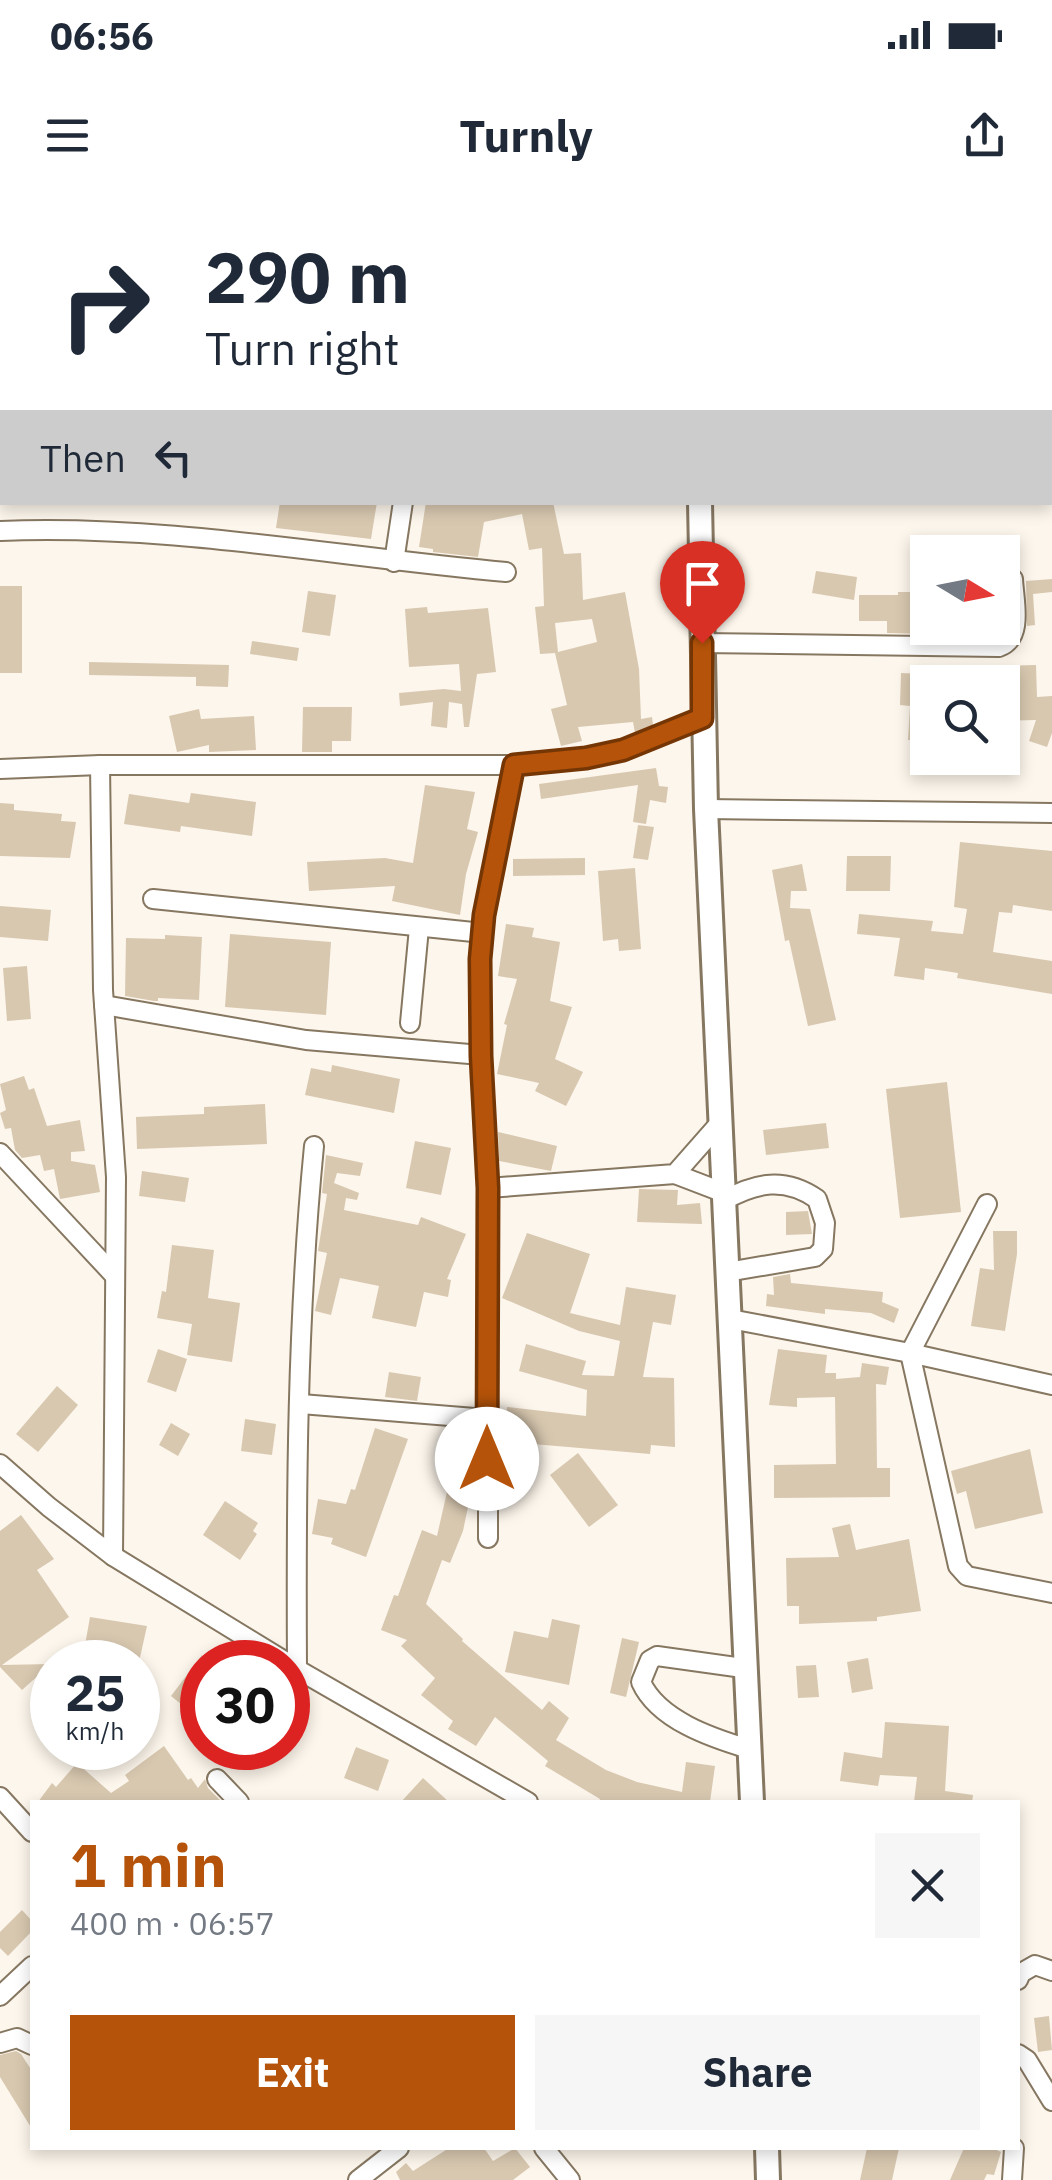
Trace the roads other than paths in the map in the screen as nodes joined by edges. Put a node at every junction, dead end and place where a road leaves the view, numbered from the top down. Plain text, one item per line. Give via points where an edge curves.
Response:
1 (403, 505) edge
2 (700, 505) edge
3 (0, 531) edge
4 (394, 562) junction
5 (506, 572) dead end
6 (702, 643) junction
7 (910, 643) edge
8 (966, 645) edge
9 (1003, 645) edge
10 (702, 718) junction
11 (100, 765) junction
12 (514, 765) junction
13 (0, 769) edge
14 (706, 809) junction
15 (1052, 813) edge
16 (153, 899) dead end
17 (418, 928) junction
18 (483, 932) junction
19 (104, 1004) junction
20 (410, 1023) dead end
21 (481, 1056) junction
22 (719, 1124) junction
23 (314, 1146) dead end
24 (0, 1153) edge
25 (675, 1174) junction
26 (488, 1188) junction
27 (722, 1197) junction
28 (987, 1204) dead end
29 (727, 1272) junction
30 (114, 1275) junction
31 (730, 1319) junction
32 (910, 1353) junction
33 (1052, 1385) edge
34 (300, 1404) junction
35 (487, 1419) junction
36 (0, 1464) edge
37 (488, 1538) dead end
38 (113, 1556) junction
39 (1052, 1593) edge
40 (249, 1640) edge
41 (291, 1640) edge
42 (743, 1668) junction
43 (310, 1677) edge
44 (750, 1749) junction
45 (218, 1779) dead end
46 (0, 1796) edge
47 (237, 1800) edge
48 (525, 1800) edge
49 (752, 1800) edge
50 (30, 1830) edge
51 (30, 1968) edge
52 (1052, 1972) edge
53 (1020, 1975) edge
54 (0, 1996) edge
55 (0, 2043) edge
56 (30, 2044) edge
57 (1020, 2055) edge
58 (1052, 2102) edge
59 (396, 2150) edge
60 (546, 2150) edge
61 (767, 2150) edge
62 (1014, 2150) edge
63 (358, 2180) edge
64 (570, 2180) edge
65 (768, 2180) edge
66 (1012, 2180) edge

1 - 4 street
2 - 6 main road
3 - 4 street via 161,533
4 - 5 street
6 - 7 street
6 - 10 main road
8 - 9 street
10 - 12 street via 623,750
10 - 14 main road
11 - 12 street
11 - 13 street
11 - 19 street
12 - 18 street
14 - 15 street
14 - 22 main road
16 - 17 street
17 - 18 street
17 - 20 street
18 - 21 street
19 - 21 street via 306,1040
19 - 30 street via 116,1177
21 - 26 street
22 - 25 street
22 - 27 main road
23 - 34 street via 302,1265
24 - 30 street
25 - 26 street
25 - 27 street
26 - 35 street
27 - 29 main road
27 - 29 street via 788,1183 817,1199 825,1223 823,1249 815,1257
28 - 32 street
29 - 31 main road
30 - 38 street
31 - 32 street
31 - 42 main road
32 - 33 street
32 - 39 street via 958,1566 967,1576
34 - 35 street
34 - 41 street
35 - 37 street
36 - 38 street
38 - 40 street
42 - 44 main road
42 - 44 street via 657,1656 641,1682 663,1709 710,1738
43 - 48 street
44 - 49 main road
45 - 47 street
46 - 50 street
51 - 54 street
52 - 53 street via 1034,1965
55 - 56 street via 17,2038
57 - 58 street
59 - 63 street
60 - 64 street
61 - 65 main road
62 - 66 street

